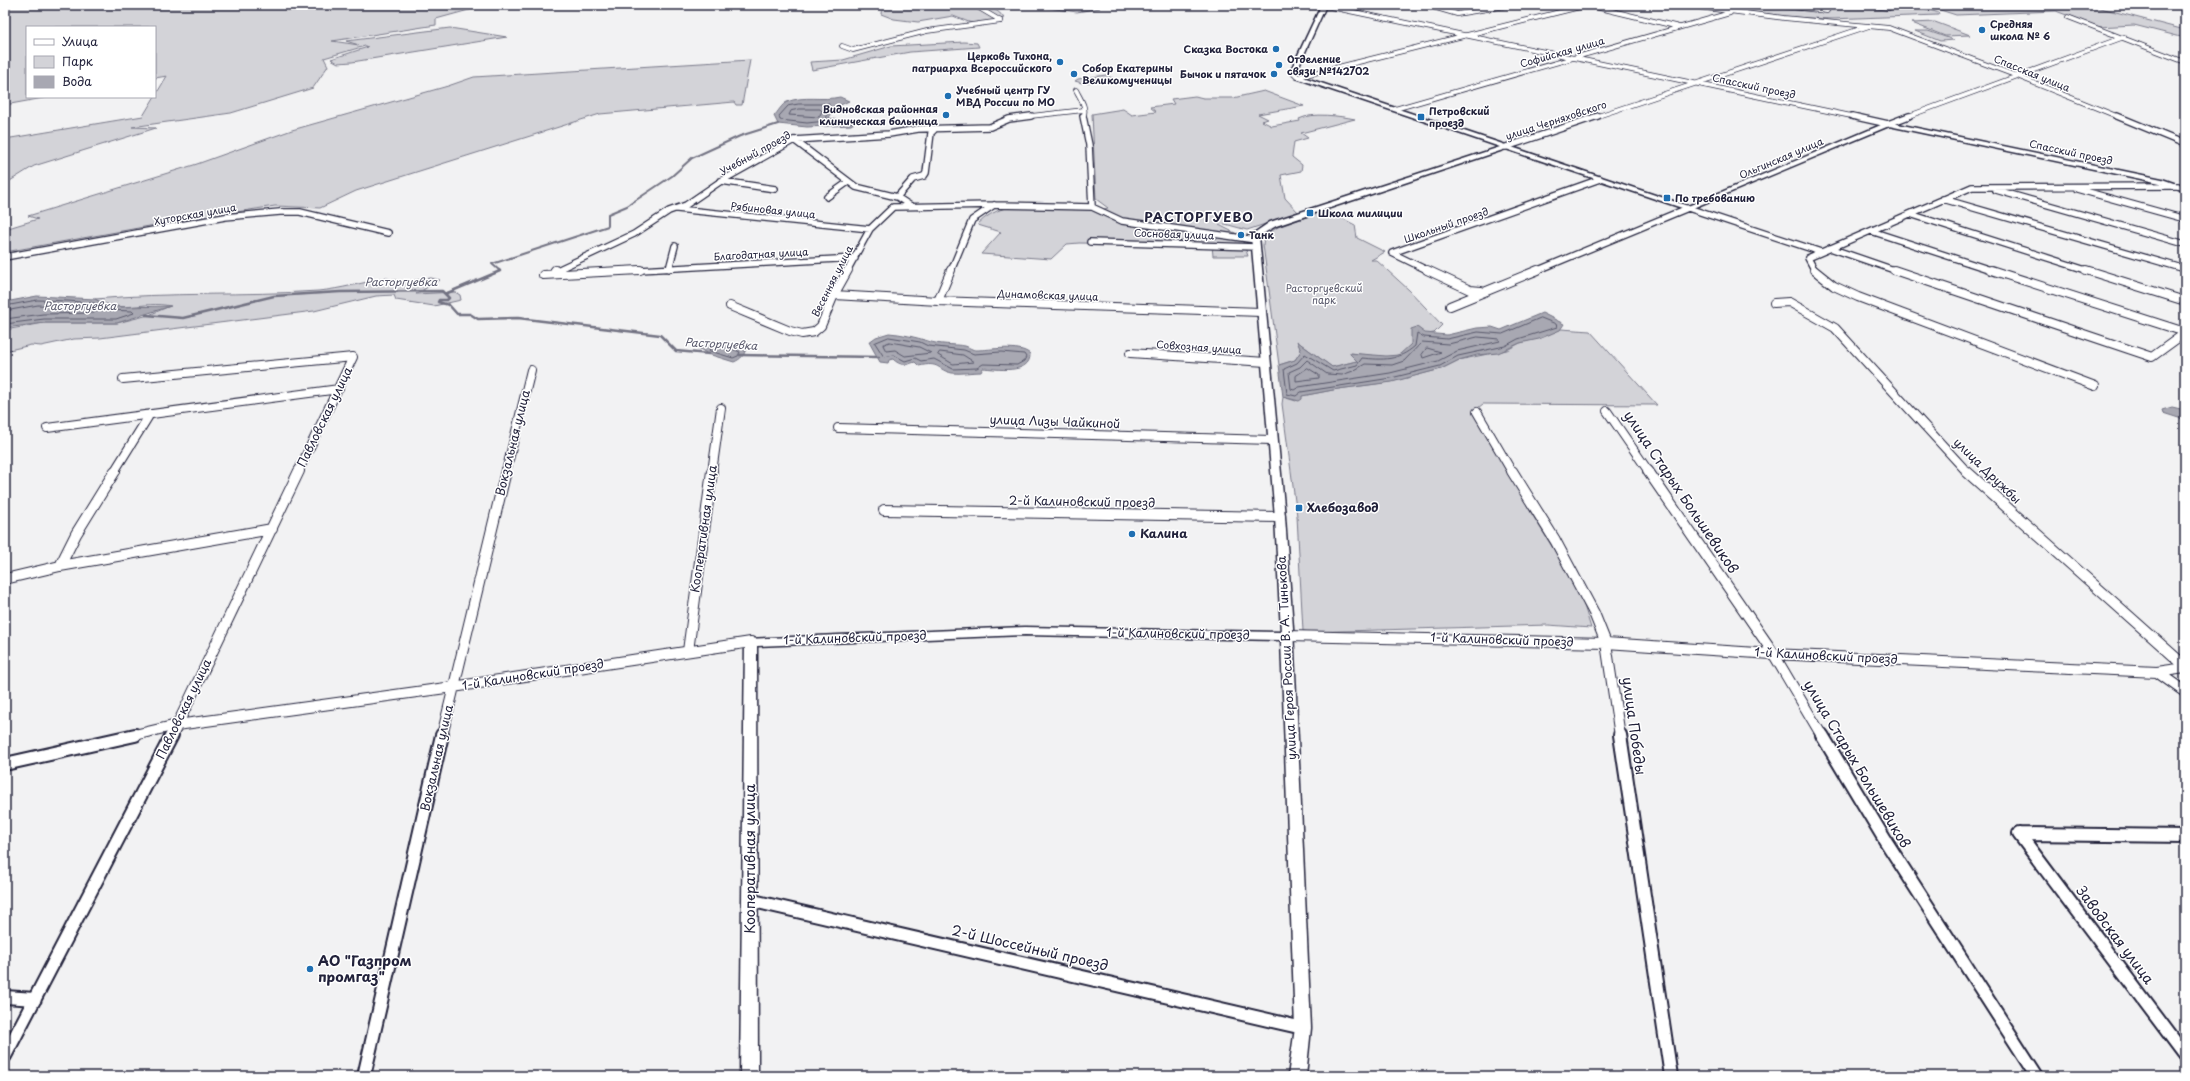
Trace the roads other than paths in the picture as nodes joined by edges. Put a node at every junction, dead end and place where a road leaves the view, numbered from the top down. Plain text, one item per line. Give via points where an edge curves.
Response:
1 (974, 5) edge
2 (1244, 5) edge
3 (1426, 5) edge
4 (1460, 5) edge
5 (1512, 5) edge
6 (1587, 5) edge
7 (1682, 5) edge
8 (1774, 5) edge
9 (1862, 5) edge
10 (1320, 6) edge
11 (1889, 8) dead end
12 (1743, 9) dead end
13 (1444, 10) junction
14 (1827, 11) dead end
15 (1737, 12) junction
16 (2068, 17) dead end
17 (1870, 25) junction
18 (1680, 27) junction
19 (1461, 35) junction
20 (2122, 38) junction
21 (842, 46) dead end
22 (1574, 59) junction
23 (2185, 62) edge
24 (2017, 76) junction
25 (1298, 77) junction
26 (1697, 84) junction
27 (1076, 90) dead end
28 (1395, 109) junction
29 (1084, 110) junction
30 (1888, 124) junction
31 (934, 130) junction
32 (794, 140) junction
33 (2185, 144) edge
34 (1506, 147) junction
35 (1600, 179) junction
36 (721, 181) junction
37 (848, 182) junction
38 (1985, 186) junction
39 (2066, 186) junction
40 (2178, 186) junction
41 (775, 189) dead end
42 (2185, 189) edge
43 (827, 197) dead end
44 (897, 197) junction
45 (1943, 199) junction
46 (994, 205) junction
47 (910, 206) junction
48 (1092, 207) junction
49 (674, 208) junction
50 (1688, 208) junction
51 (1910, 214) junction
52 (2185, 219) edge
53 (870, 229) junction
54 (1871, 231) junction
55 (388, 233) dead end
56 (1090, 242) dead end
57 (1256, 243) junction
58 (2185, 244) edge
59 (676, 246) dead end
60 (1830, 248) junction
61 (1821, 252) junction
62 (5, 257) edge
63 (854, 258) junction
64 (669, 269) junction
65 (2185, 269) edge
66 (553, 274) junction
67 (543, 275) dead end
68 (1484, 291) junction
69 (834, 295) junction
70 (2185, 300) edge
71 (938, 302) junction
72 (1774, 303) dead end
73 (730, 306) dead end
74 (1450, 306) dead end
75 (1261, 312) junction
76 (2185, 332) edge
77 (1130, 353) dead end
78 (1266, 362) junction
79 (531, 370) dead end
80 (123, 379) dead end
81 (2095, 386) dead end
82 (339, 389) junction
83 (721, 408) dead end
84 (1607, 411) dead end
85 (1477, 412) dead end
86 (150, 414) junction
87 (47, 428) dead end
88 (838, 428) dead end
89 (1272, 440) junction
90 (884, 510) dead end
91 (1280, 517) junction
92 (272, 529) junction
93 (60, 566) junction
94 (5, 579) edge
95 (1288, 636) junction
96 (751, 642) junction
97 (1606, 643) junction
98 (688, 651) junction
99 (1772, 654) junction
100 (2185, 667) edge
101 (2157, 672) junction
102 (453, 687) junction
103 (2185, 692) edge
104 (177, 725) junction
105 (5, 764) edge
106 (2185, 836) edge
107 (750, 900) junction
108 (5, 997) edge
109 (34, 999) junction
110 (1303, 1028) junction
111 (2185, 1055) edge
112 (5, 1056) edge
113 (364, 1076) edge
114 (749, 1076) edge
115 (1298, 1076) edge
116 (1672, 1076) edge
117 (2037, 1076) edge

1 - 21 street via 1001,21 927,31 852,50
2 - 10 street, Спасский проезд
3 - 13 street
4 - 13 street
5 - 13 street via 1456,14
6 - 18 street
6 - 19 street
7 - 15 street, Спасская улица
8 - 14 street
9 - 11 street
10 - 19 street, Спасский проезд
10 - 25 street via 1323,8 1292,72
12 - 15 street
15 - 17 street, Спасская улица
15 - 18 street, Софийская улица
16 - 20 street
17 - 24 street, Спасская улица via 1889,28
17 - 26 street, улица Черняховского
18 - 22 street, Софийская улица
19 - 22 street, Спасский проезд
19 - 25 street
20 - 23 street
20 - 24 street, Ольгинская улица
22 - 26 street, Спасский проезд
22 - 28 street, Софийская улица
24 - 30 street, Ольгинская улица
24 - 33 street, Спасская улица
25 - 28 street
26 - 30 street, Спасский проезд
26 - 34 street, улица Черняховского
27 - 29 street
28 - 34 street
29 - 31 street, Учебный проезд via 1009,119 990,126
29 - 48 street via 1090,145
30 - 40 street, Спасский проезд
30 - 50 street, Ольгинская улица
31 - 32 street, Учебный проезд via 918,129 889,134
31 - 44 street via 931,133 926,173 912,179
32 - 36 street, Учебный проезд
32 - 37 street
34 - 35 street
34 - 57 street, улица Черняховского via 1273,224 1255,235
35 - 50 street
35 - 68 street, Школьный проезд via 1525,208 1392,253 1470,290
36 - 41 street
36 - 49 street, Учебный проезд via 686,205
37 - 43 street
37 - 44 street via 856,187
38 - 39 street
38 - 45 street via 1972,187
38 - 58 street
39 - 40 street
39 - 52 street
40 - 42 street, Спасский проезд
44 - 47 street
45 - 51 street
45 - 65 street
46 - 47 street
46 - 48 street
46 - 71 street via 972,220
47 - 53 street, Весенняя улица via 893,207
48 - 57 street via 1122,221
49 - 53 street, Рябиновая улица
49 - 66 street, Учебный проезд via 634,234 556,269
50 - 61 street
50 - 68 street, Ольгинская улица
51 - 54 street
51 - 70 street
53 - 63 street, Весенняя улица
54 - 60 street
54 - 76 street
55 - 62 street, Хуторская улица via 300,212 280,212 225,217
56 - 57 street, Сосновая улица
57 - 75 street, улица Героя России В. А. Тинькова
59 - 64 street
60 - 61 street
60 - 76 street via 2152,357
61 - 81 street via 1808,258 1816,273 1834,286
63 - 64 street, Благодатная улица
63 - 69 street, Весенняя улица
64 - 66 street, Благодатная улица
66 - 67 street, Благодатная улица
68 - 74 street, Ольгинская улица
69 - 71 street, Динамовская улица
69 - 73 street, Весенняя улица via 821,326 814,332 802,334
71 - 75 street, Динамовская улица
72 - 100 street, улица Дружбы via 1789,302 1835,328 1969,474
75 - 78 street, улица Героя России В. А. Тинькова
77 - 78 street, Совхозная улица
78 - 89 street, улица Героя России В. А. Тинькова
79 - 102 street, Вокзальная улица
80 - 82 street, Павловская улица via 354,357
82 - 86 street
82 - 92 street, Павловская улица
83 - 98 street, Кооперативная улица
84 - 99 street, улица Старых Большевиков
85 - 97 street, улица Победы via 1555,540 1594,613
86 - 87 street
86 - 93 street via 76,534
88 - 89 street, улица Лизы Чайкиной
89 - 91 street, улица Героя России В. А. Тинькова
90 - 91 street, 2-й Калиновский проезд
91 - 95 street, улица Героя России В. А. Тинькова
92 - 93 street
92 - 104 street, Павловская улица
93 - 94 street
95 - 96 street, 1-й Калиновский проезд via 1025,631
95 - 97 street, 1-й Калиновский проезд
95 - 110 street, улица Героя России В. А. Тинькова
96 - 98 street, 1-й Калиновский проезд
96 - 107 street, Кооперативная улица
97 - 99 street, 1-й Калиновский проезд
97 - 116 street, улица Победы
98 - 102 street, 1-й Калиновский проезд
99 - 101 street, 1-й Калиновский проезд
99 - 117 street, улица Старых Большевиков via 1885,840
100 - 101 street, 1-й Калиновский проезд
101 - 103 street
102 - 104 street, 1-й Калиновский проезд
102 - 113 street, Вокзальная улица
104 - 105 street, 1-й Калиновский проезд
104 - 109 street, Павловская улица
106 - 111 street, Заводская улица via 2019,834
107 - 110 street, 2-й Шоссейный проезд
107 - 114 street, Кооперативная улица
108 - 109 street
109 - 112 street, Павловская улица
110 - 115 street, улица Героя России В. А. Тинькова

